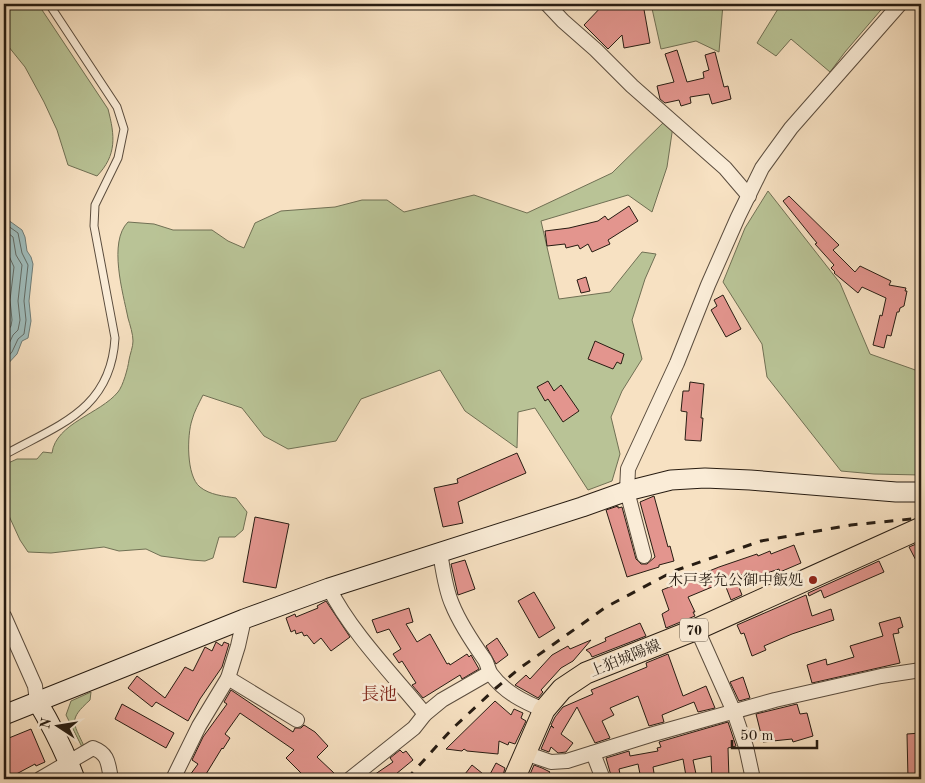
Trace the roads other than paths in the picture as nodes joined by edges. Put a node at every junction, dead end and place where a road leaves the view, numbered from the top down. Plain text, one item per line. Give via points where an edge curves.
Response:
1 (48, 4) edge
2 (547, 4) edge
3 (900, 4) edge
4 (749, 196) junction
5 (4, 455) edge
6 (627, 491) junction
7 (921, 492) edge
8 (921, 528) edge
9 (440, 552) junction
10 (644, 556) dead end
11 (329, 588) junction
12 (4, 616) edge
13 (244, 619) junction
14 (697, 629) junction
15 (921, 670) edge
16 (489, 673) junction
17 (228, 678) junction
18 (37, 701) junction
19 (544, 710) junction
20 (734, 712) junction
21 (425, 714) junction
22 (4, 715) edge
23 (297, 720) dead end
24 (525, 753) junction
25 (593, 753) junction
26 (72, 771) edge
27 (40, 779) edge
28 (111, 779) edge
29 (173, 779) edge
30 (350, 779) edge
31 (514, 779) edge
32 (603, 779) edge
33 (753, 779) edge

1 - 5 lane via 117,107 124,129 118,158 99,195 94,214 114,350 107,378 88,405
2 - 4 street via 632,86 725,168
3 - 4 street via 791,128 762,168
4 - 6 street via 628,469
6 - 7 street via 671,480 705,478
6 - 9 street
6 - 10 street
8 - 14 main road, 上狛城陽線 / 70
9 - 11 street
9 - 16 street via 452,604
11 - 13 street
11 - 21 street via 346,616
12 - 18 street via 35,686
13 - 17 street
13 - 18 street
14 - 19 main road, 上狛城陽線 / 70 via 586,673 562,688
14 - 20 street
15 - 20 street via 774,700
16 - 19 street via 524,702
16 - 21 street via 442,700
17 - 23 street
17 - 29 street via 199,726
18 - 22 street
18 - 26 street
19 - 24 main road, 上狛城陽線 / 70
20 - 25 street
20 - 33 street
21 - 30 street via 414,728
24 - 25 street via 551,762
24 - 31 main road, 上狛城陽線 / 70
25 - 32 street
26 - 27 street
26 - 28 street via 93,748 106,757

